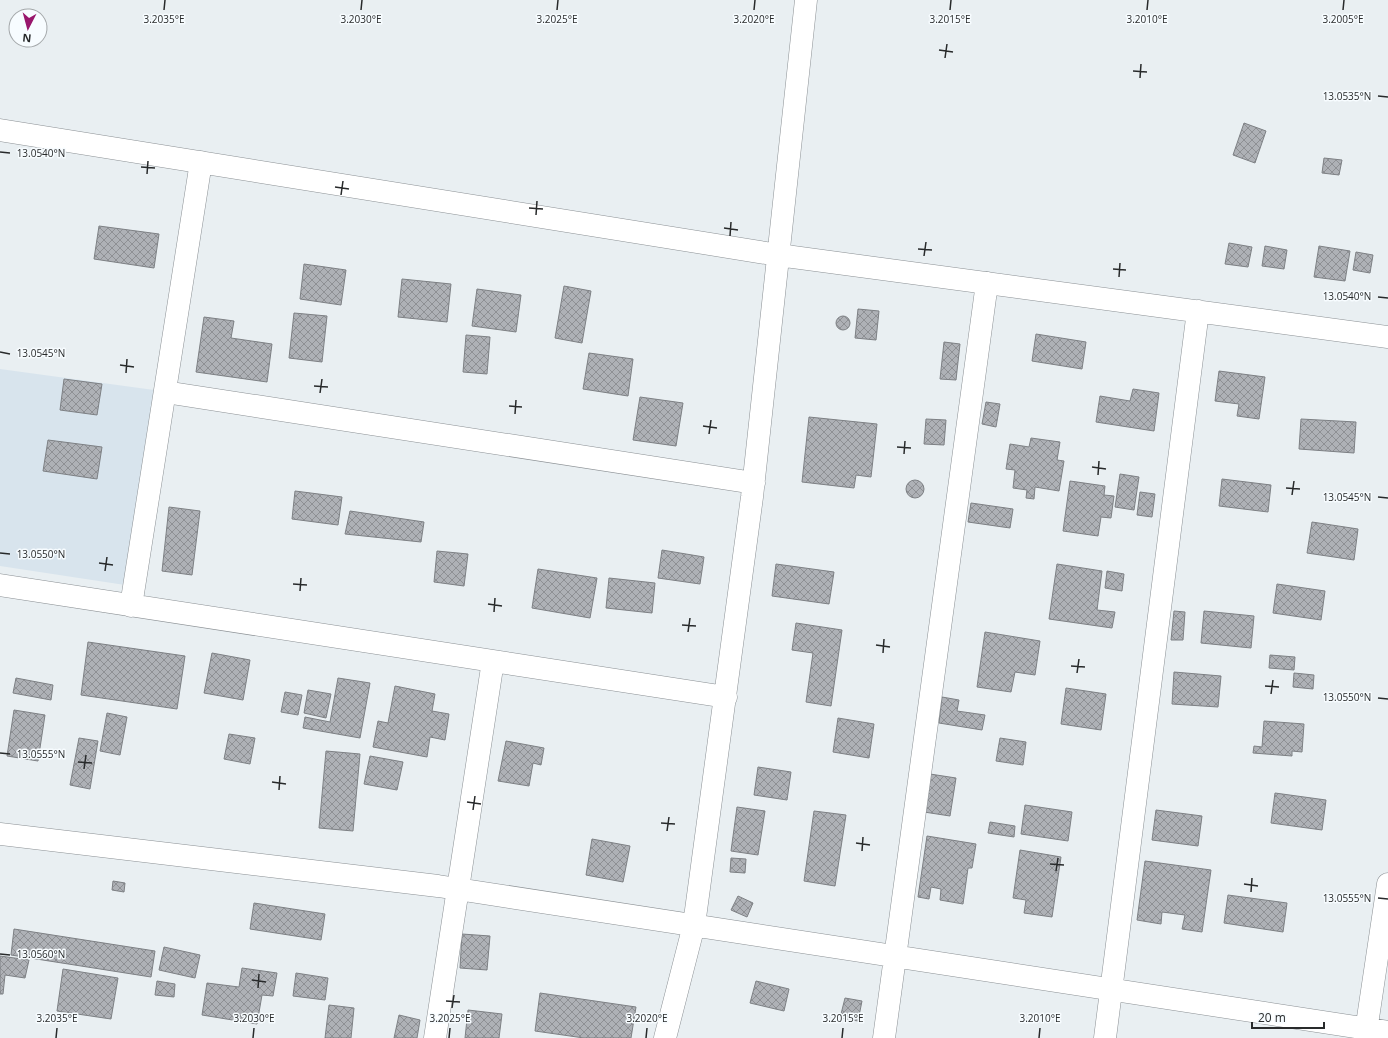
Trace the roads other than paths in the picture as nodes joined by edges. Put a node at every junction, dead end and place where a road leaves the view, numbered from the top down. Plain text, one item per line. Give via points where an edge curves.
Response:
1 (806, 0) edge
2 (0, 130) edge
3 (201, 162) junction
4 (778, 255) junction
5 (987, 283) junction
6 (1198, 311) junction
7 (1388, 337) edge
8 (165, 392) junction
9 (754, 483) junction
10 (0, 586) edge
11 (131, 606) junction
12 (494, 661) junction
13 (726, 697) junction
14 (0, 834) edge
15 (1388, 884) edge
16 (459, 889) junction
17 (694, 925) junction
18 (896, 957) junction
19 (1111, 990) junction
20 (1388, 1032) edge
21 (1365, 1034) edge
22 (436, 1038) edge
23 (665, 1038) edge
24 (884, 1038) edge
25 (1105, 1038) edge

1 - 4 street
2 - 3 street
3 - 4 street
3 - 8 street
4 - 5 street
4 - 9 street
5 - 6 street
5 - 18 street
6 - 7 street
6 - 19 street
8 - 9 street
8 - 11 street
9 - 13 street
10 - 11 street
11 - 12 street
12 - 13 street
12 - 16 street
13 - 17 street
14 - 16 street
15 - 21 street
16 - 17 street
16 - 22 street
17 - 18 street
17 - 23 street
18 - 19 street
18 - 24 street
19 - 21 street
19 - 25 street
20 - 21 street

